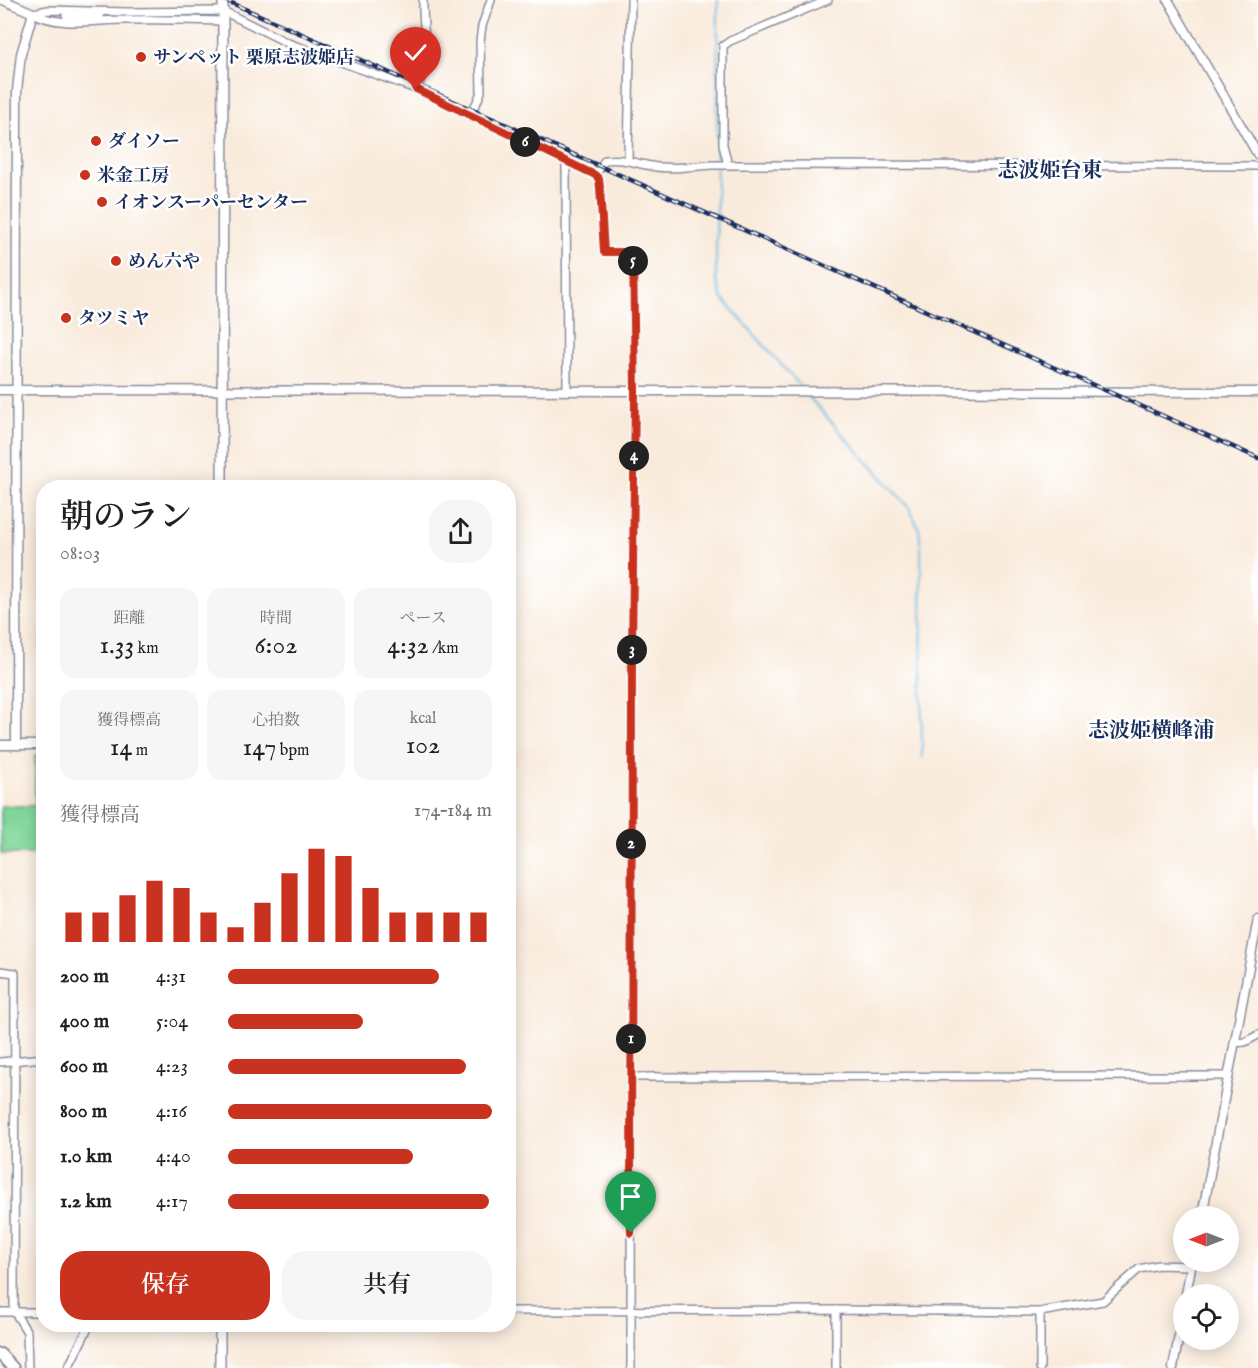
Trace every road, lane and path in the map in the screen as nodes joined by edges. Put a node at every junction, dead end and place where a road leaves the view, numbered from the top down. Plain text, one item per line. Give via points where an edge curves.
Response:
1 (3, 0) edge
2 (223, 0) edge
3 (423, 0) edge
4 (491, 0) edge
5 (632, 0) edge
6 (828, 0) edge
7 (1168, 0) edge
8 (65, 11) junction
9 (161, 12) junction
10 (33, 13) junction
11 (223, 16) junction
12 (123, 20) junction
13 (169, 20) junction
14 (416, 89) junction
15 (469, 115) junction
16 (1258, 155) edge
17 (628, 160) junction
18 (566, 162) junction
19 (725, 165) junction
20 (1258, 166) edge
21 (595, 175) junction
22 (0, 390) edge
23 (16, 390) junction
24 (222, 390) junction
25 (567, 391) junction
26 (635, 391) junction
27 (1258, 392) edge
28 (222, 480) edge
29 (16, 744) junction
30 (0, 745) edge
31 (36, 745) edge
32 (1258, 919) edge
33 (0, 971) edge
34 (1258, 1035) edge
35 (1234, 1043) junction
36 (36, 1059) edge
37 (0, 1062) edge
38 (14, 1062) junction
39 (1229, 1076) junction
40 (631, 1077) junction
41 (1204, 1206) edge
42 (1173, 1265) edge
43 (836, 1310) junction
44 (15, 1311) junction
45 (36, 1311) edge
46 (516, 1311) edge
47 (631, 1311) junction
48 (1040, 1311) junction
49 (0, 1312) edge
50 (86, 1332) edge
51 (220, 1332) edge
52 (1176, 1350) edge
53 (0, 1354) edge
54 (13, 1368) edge
55 (28, 1368) edge
56 (68, 1368) edge
57 (220, 1368) edge
58 (631, 1368) edge
59 (836, 1368) edge
60 (1040, 1368) edge
61 (1173, 1368) edge

1 - 10 street
2 - 11 main road
3 - 14 street via 425,64
4 - 15 street via 480,41 481,92
5 - 17 street
6 - 19 street via 723,46
7 - 16 street
8 - 9 street
8 - 10 street
8 - 12 street via 68,16
9 - 11 street
9 - 13 street
10 - 12 street via 63,22
10 - 23 street via 17,81
11 - 13 street
11 - 14 street
11 - 24 main road
12 - 13 street
14 - 15 street
15 - 18 street
17 - 19 street via 662,167
17 - 21 street via 605,160
18 - 21 street
18 - 25 street
19 - 20 street
21 - 26 street via 599,179 604,252 633,252
22 - 23 street
23 - 24 street
23 - 29 street
24 - 25 street
24 - 28 main road
25 - 26 street
26 - 27 street
26 - 40 street
29 - 30 street
29 - 31 street
32 - 35 street
33 - 38 street via 15,973
34 - 35 street
35 - 39 street
36 - 38 street
37 - 38 street
38 - 44 street
39 - 40 street
39 - 41 street
40 - 47 street
42 - 48 street via 1139,1269 1103,1301
43 - 47 street
43 - 48 street
43 - 59 street
44 - 45 street
44 - 49 street
44 - 55 street via 27,1332
46 - 47 street
47 - 58 street
48 - 60 street
50 - 56 street
51 - 57 main road
52 - 61 street
53 - 54 highway

